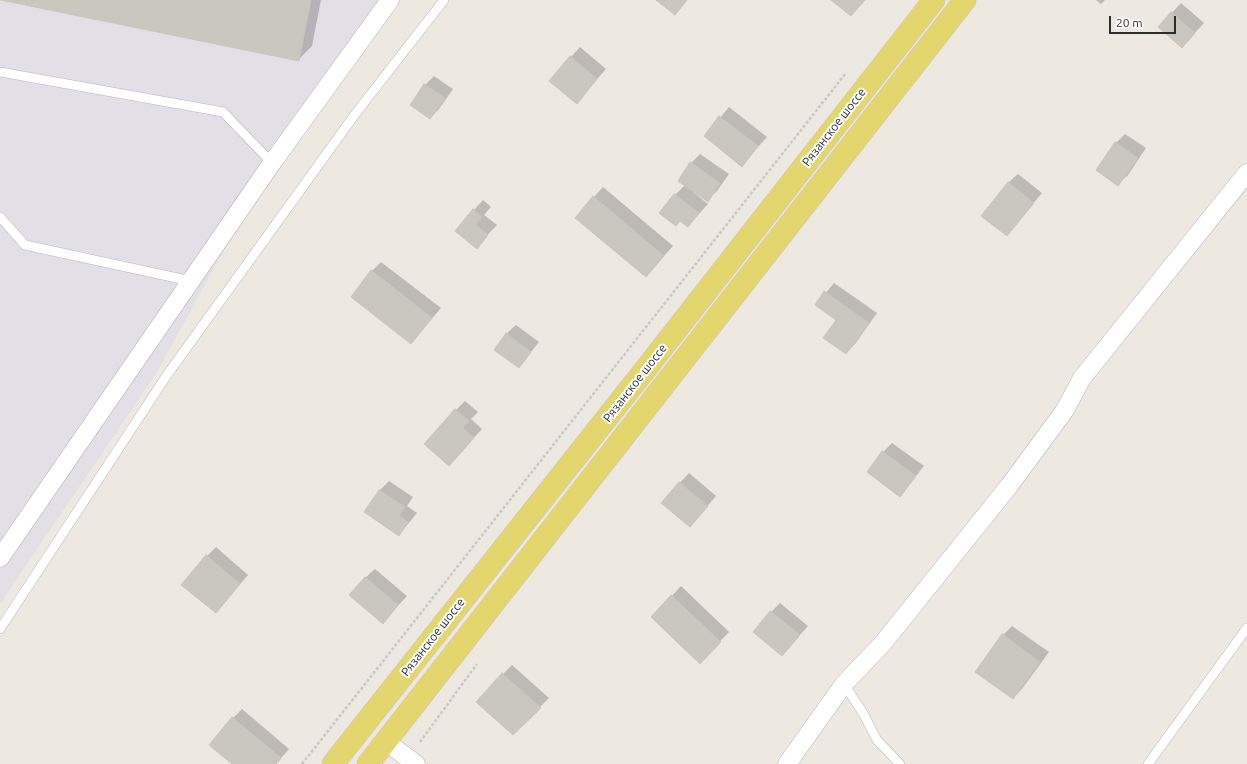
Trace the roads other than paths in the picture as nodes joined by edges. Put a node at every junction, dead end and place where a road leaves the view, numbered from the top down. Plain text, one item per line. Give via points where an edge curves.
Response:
1 (390, 0) edge
2 (444, 0) edge
3 (934, 0) edge
4 (965, 0) edge
5 (0, 72) edge
6 (272, 162) junction
7 (1247, 173) edge
8 (0, 217) edge
9 (191, 281) junction
10 (0, 558) edge
11 (1247, 628) edge
12 (0, 629) edge
13 (844, 684) junction
14 (385, 741) junction
15 (333, 764) edge
16 (368, 764) edge
17 (416, 764) edge
18 (787, 764) edge
19 (900, 764) edge
20 (1148, 764) edge

1 - 6 street
2 - 12 lane via 356,113 167,375
3 - 15 main road, Рязанское шоссе
4 - 14 main road
5 - 6 lane via 223,112
6 - 9 street
7 - 13 street via 1082,378 1065,410 1009,486 883,643
8 - 9 lane via 25,245
9 - 10 street
11 - 20 lane
13 - 18 street
13 - 19 lane via 864,713 877,740
14 - 16 main road
14 - 17 street

